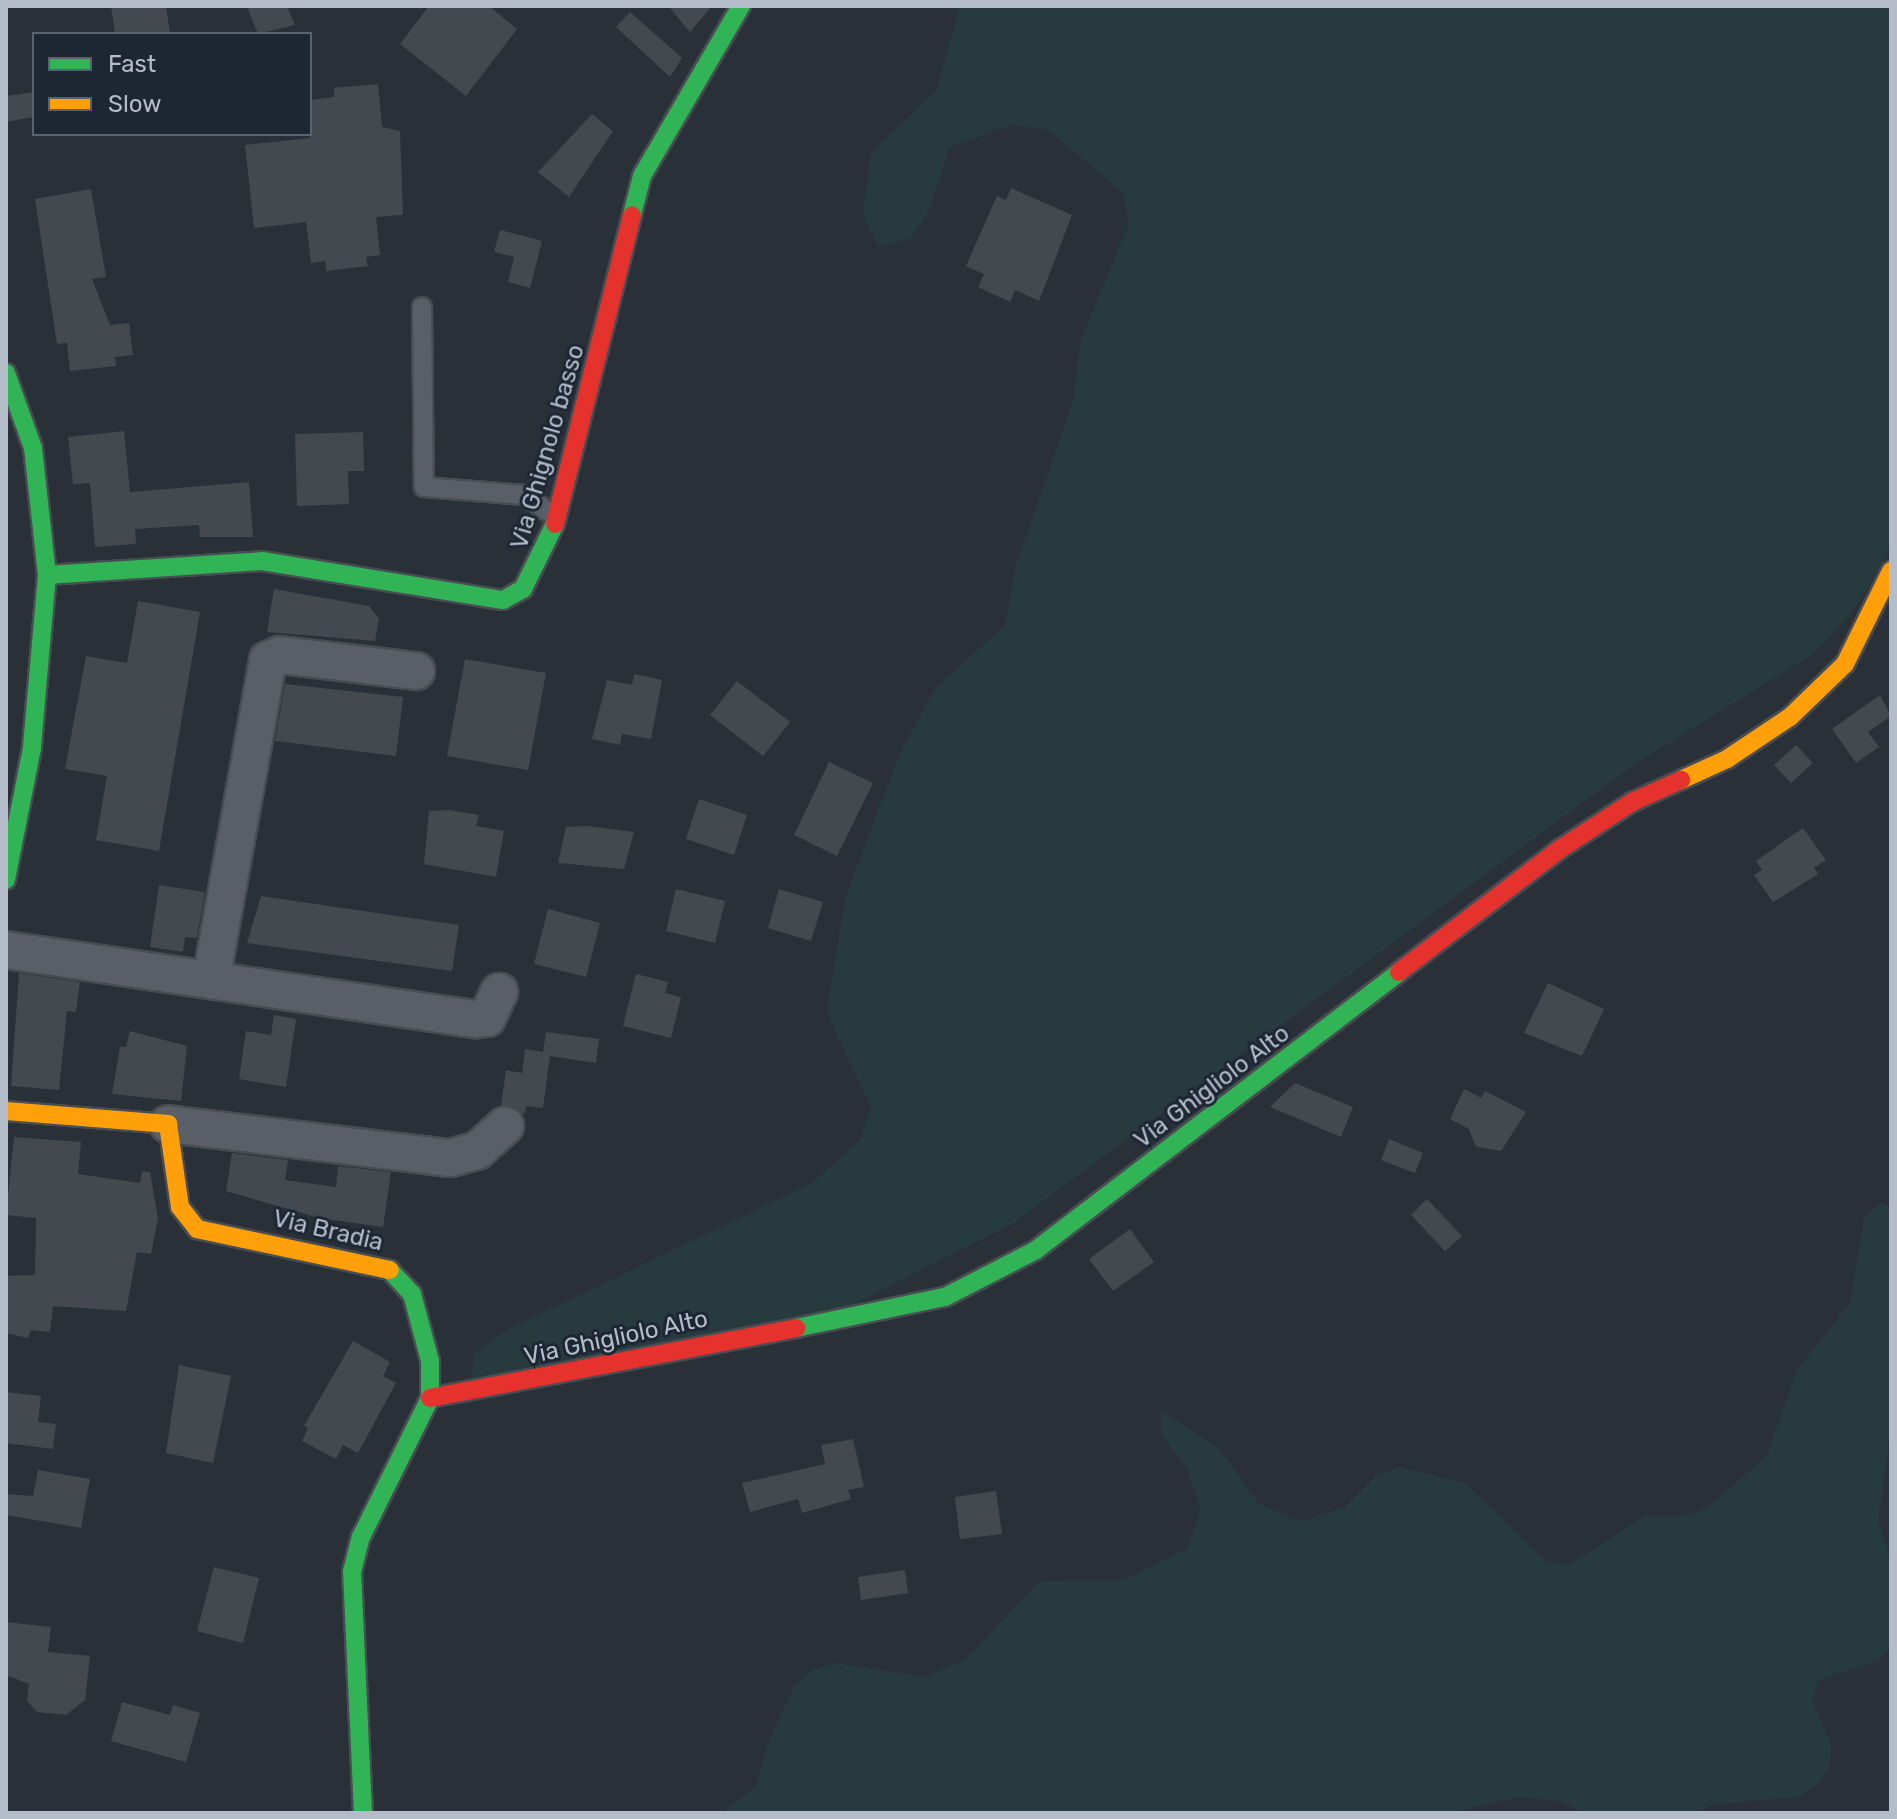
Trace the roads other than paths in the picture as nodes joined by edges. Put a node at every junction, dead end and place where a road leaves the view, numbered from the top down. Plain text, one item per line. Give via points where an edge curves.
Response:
1 (741, 6) edge
2 (422, 307) dead end
3 (6, 373) edge
4 (555, 518) junction
5 (1891, 571) edge
6 (47, 575) junction
7 (416, 671) dead end
8 (6, 879) edge
9 (6, 950) edge
10 (211, 980) junction
11 (499, 992) dead end
12 (6, 1111) edge
13 (168, 1124) junction
14 (505, 1126) dead end
15 (430, 1398) junction
16 (363, 1813) edge

1 - 4 street, Via Ghignolo basso via 642,176
2 - 4 lane via 424,487 525,495
3 - 6 street via 33,448
4 - 6 street, Via Ghignolo basso via 537,572 503,600 262,561
5 - 15 street, Via Ghigliolo Alto via 1845,664 1790,717 1727,759 1632,802 1560,849 1036,1250 945,1297 859,1319 729,1337
6 - 8 street via 32,748
7 - 10 street via 280,655 268,660
9 - 10 street
10 - 11 street via 476,1019 487,1018
12 - 13 street
13 - 14 street via 450,1158 477,1151
13 - 15 street, Via Bradia via 180,1207 197,1229 312,1248 380,1264 401,1276 430,1361
15 - 16 street, Via Bradia via 361,1537 352,1572

